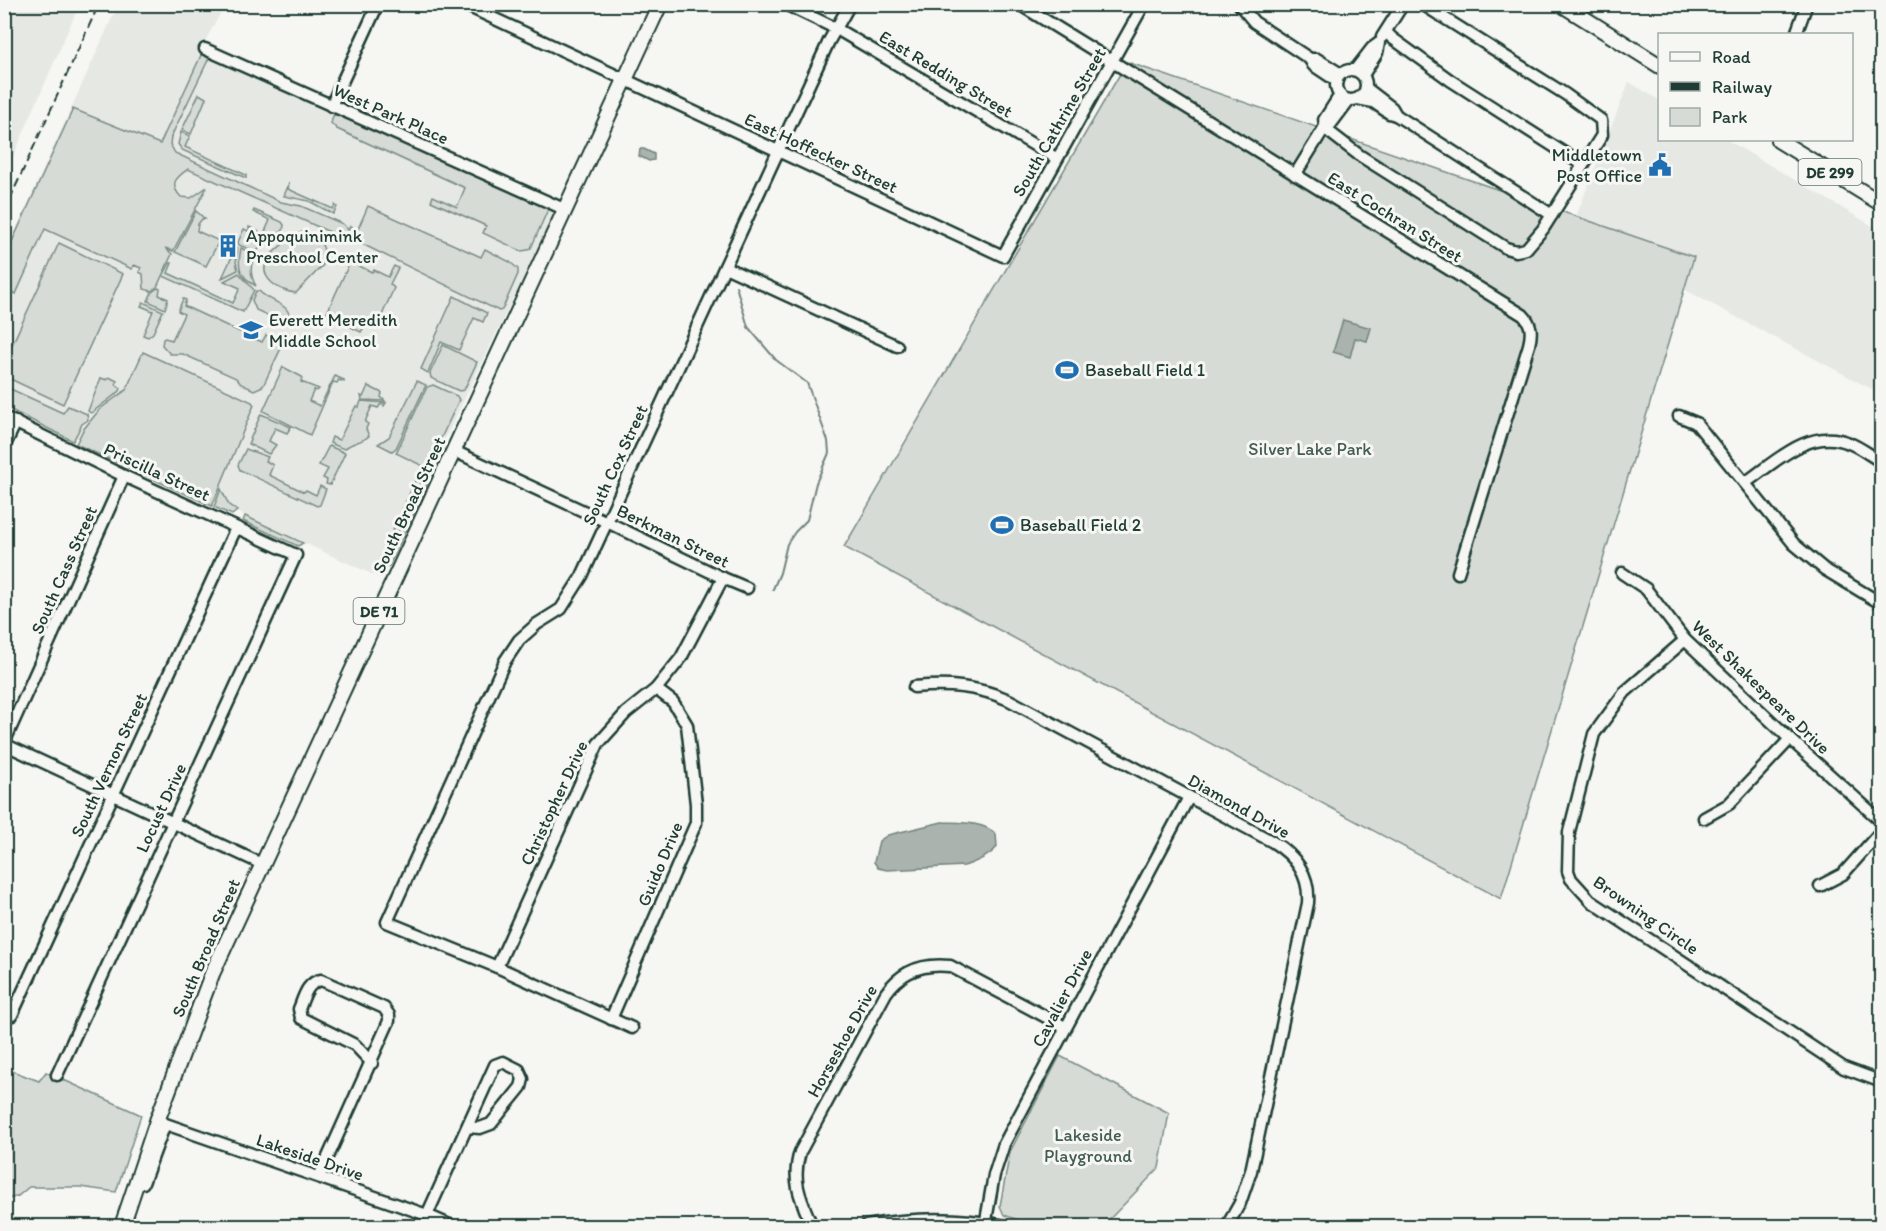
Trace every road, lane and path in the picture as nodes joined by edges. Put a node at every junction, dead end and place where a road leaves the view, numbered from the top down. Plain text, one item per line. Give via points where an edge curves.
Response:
1 (378, 4) edge
2 (463, 4) edge
3 (660, 4) edge
4 (785, 4) edge
5 (850, 4) edge
6 (1019, 4) edge
7 (1144, 4) edge
8 (1239, 4) edge
9 (1403, 4) edge
10 (1422, 4) edge
11 (1561, 4) edge
12 (1807, 4) edge
13 (835, 28) junction
14 (1386, 32) junction
15 (1796, 33) edge
16 (205, 49) dead end
17 (1112, 62) junction
18 (1658, 65) edge
19 (1359, 73) junction
20 (1339, 78) junction
21 (625, 80) junction
22 (1366, 88) junction
23 (1349, 98) junction
24 (331, 106) junction
25 (1396, 115) junction
26 (1325, 126) junction
27 (1780, 141) edge
28 (778, 151) junction
29 (1056, 158) junction
30 (1583, 165) junction
31 (1295, 175) junction
32 (1881, 204) edge
33 (564, 209) junction
34 (1552, 215) junction
35 (1002, 256) joint
36 (724, 267) junction
37 (897, 346) dead end
38 (1679, 416) dead end
39 (4, 417) edge
40 (16, 422) junction
41 (4, 447) edge
42 (454, 451) junction
43 (1881, 462) edge
44 (124, 476) junction
45 (1745, 483) junction
46 (607, 522) junction
47 (236, 528) junction
48 (296, 555) joint
49 (1458, 573) dead end
50 (1622, 573) dead end
51 (723, 579) junction
52 (747, 588) dead end
53 (1881, 604) edge
54 (1685, 640) junction
55 (914, 687) dead end
56 (656, 689) junction
57 (1790, 739) junction
58 (4, 743) edge
59 (114, 794) junction
60 (1189, 796) junction
61 (1704, 818) dead end
62 (173, 822) junction
63 (1881, 822) edge
64 (1881, 830) edge
65 (262, 864) junction
66 (1820, 886) dead end
67 (497, 967) junction
68 (8, 1013) edge
69 (611, 1019) junction
70 (1065, 1027) junction
71 (633, 1028) dead end
72 (372, 1063) junction
73 (57, 1075) dead end
74 (1881, 1082) edge
75 (161, 1122) junction
76 (467, 1127) junction
77 (319, 1177) junction
78 (427, 1215) junction
79 (124, 1220) edge
80 (986, 1225) edge
81 (452, 1227) edge
82 (812, 1227) edge
83 (866, 1227) edge
84 (1006, 1227) edge
85 (1227, 1227) edge

1 - 24 street
2 - 21 street, East Hoffecker Street
3 - 21 main road, South Broad Street / DE 71
4 - 13 street, East Redding Street
5 - 13 street, South Cox Street
6 - 17 street, East Cochran Street
7 - 17 street, South Cathrine Street
8 - 20 street via 1254,22 1310,59 1317,59
9 - 14 street
10 - 30 street via 1601,120 1602,135
11 - 18 main road
12 - 15 street
13 - 28 street, South Cox Street
13 - 29 street, East Redding Street
14 - 19 street via 1377,53
14 - 30 street via 1450,80
16 - 24 street, West Park Place
17 - 29 street, South Cathrine Street
17 - 31 street, East Cochran Street
19 - 20 street via 1348,70
19 - 22 street
20 - 23 street via 1336,86
21 - 28 street, East Hoffecker Street
21 - 33 main road, South Broad Street / DE 71
22 - 23 street
22 - 25 street
23 - 25 street via 1373,102
23 - 26 street via 1324,120
24 - 33 street, West Park Place
25 - 34 street
26 - 31 street
26 - 34 street via 1359,155 1506,248 1526,249
27 - 32 main road, DE 299
28 - 35 street, East Hoffecker Street
28 - 36 street, South Cox Street
29 - 35 street, South Cathrine Street
30 - 34 street
31 - 49 street, East Cochran Street via 1523,315 1530,325 1529,345
33 - 42 main road, South Broad Street / DE 71
36 - 37 street
36 - 46 street, South Cox Street
38 - 45 street via 1696,423
39 - 40 street, Priscilla Street
40 - 41 street
40 - 44 street, Priscilla Street
42 - 46 street, Berkman Street
42 - 65 main road, South Broad Street / DE 71
43 - 45 street via 1848,442 1825,439 1789,452
44 - 47 street, Priscilla Street
44 - 58 street, South Cass Street
45 - 53 street via 1794,544 1824,569
46 - 51 street, Berkman Street
46 - 67 street, South Cox Street via 582,576 561,609 519,640 505,661 387,922
47 - 48 street, Priscilla Street
47 - 59 street, South Vernon Street
48 - 62 street, Locust Drive
50 - 54 street, West Shakespeare Drive via 1647,589
51 - 52 street, Berkman Street
51 - 56 street, Christopher Drive via 681,658
54 - 57 street, West Shakespeare Drive
54 - 74 street, Browning Circle via 1625,692 1594,734 1569,832 1571,879 1591,901 1844,1068
55 - 60 street, Diamond Drive via 967,686 995,694
56 - 67 street, Christopher Drive via 626,713 598,744
56 - 69 street, Guido Drive via 673,702 687,725 696,823
57 - 61 street via 1729,804
57 - 63 street, West Shakespeare Drive
58 - 59 street
59 - 62 street
59 - 68 street, South Vernon Street
60 - 70 street, Cavalier Drive
60 - 85 street, Diamond Drive via 1284,849 1299,864 1309,894 1251,1171
62 - 65 street
62 - 73 street, Locust Drive
64 - 66 street via 1843,874
65 - 75 main road, South Broad Street / DE 71 via 212,974
67 - 69 street
69 - 71 street
70 - 80 street, Cavalier Drive via 999,1154
70 - 82 street, Horseshoe Drive via 950,966 929,965 898,978 886,993 800,1152 796,1183
72 - 72 street via 389,1021 384,1008 321,980 315,981 298,1009 301,1018 356,1045
72 - 77 street
75 - 77 street, Lakeside Drive
75 - 79 main road, South Broad Street / DE 71
76 - 76 street via 495,1065 503,1062 519,1070 521,1088 491,1124
76 - 78 street
77 - 78 street, Lakeside Drive
78 - 81 street, Lakeside Drive
80 - 83 street via 915,1219
80 - 84 street

